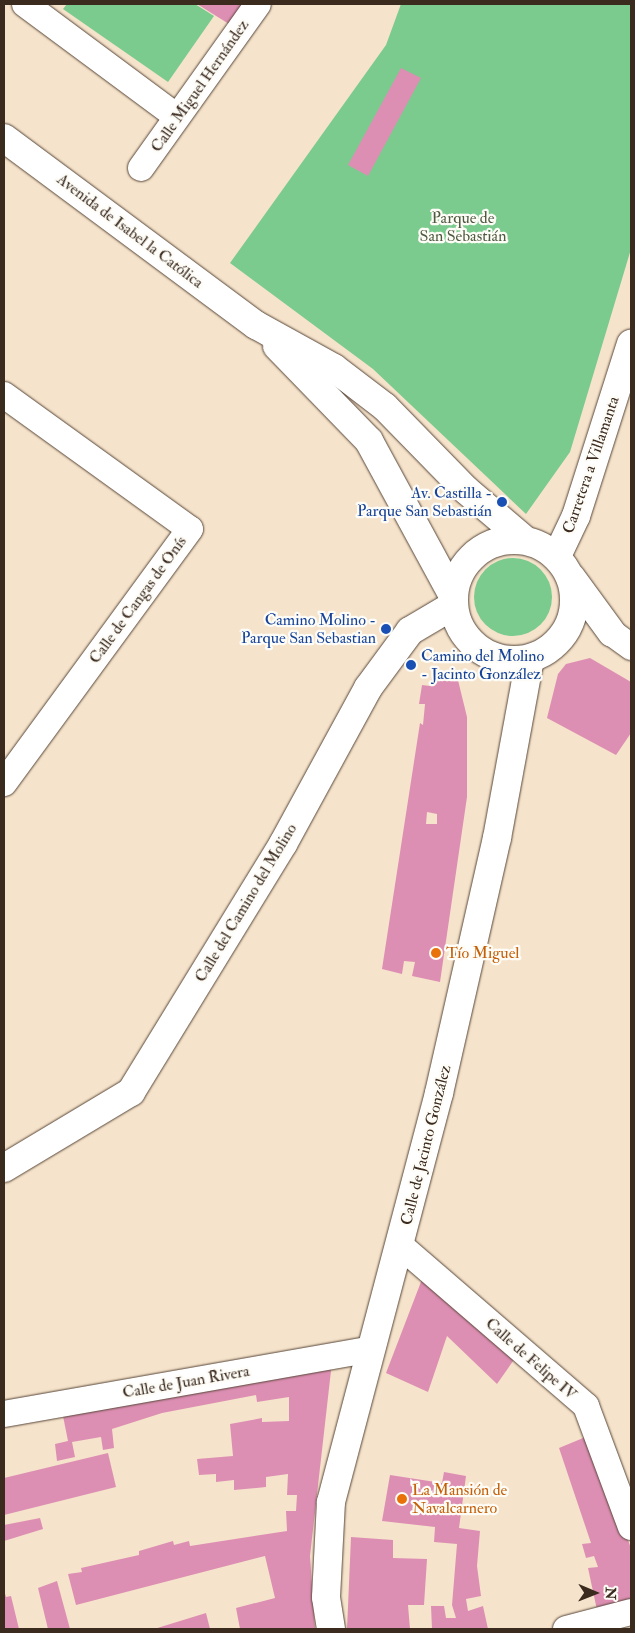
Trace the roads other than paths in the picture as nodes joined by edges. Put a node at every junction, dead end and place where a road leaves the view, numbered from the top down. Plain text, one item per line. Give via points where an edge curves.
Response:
1 (25, 4) edge
2 (258, 4) edge
3 (177, 117) junction
4 (4, 138) edge
5 (141, 168) dead end
6 (256, 325) junction
7 (631, 344) edge
8 (4, 395) edge
9 (525, 540) junction
10 (563, 565) junction
11 (453, 601) junction
12 (564, 636) junction
13 (622, 640) edge
14 (530, 658) junction
15 (4, 783) edge
16 (4, 1168) edge
17 (402, 1247) junction
18 (368, 1350) junction
19 (4, 1414) edge
20 (631, 1527) edge
21 (631, 1612) edge
22 (331, 1629) edge
23 (566, 1629) edge

1 - 3 street
2 - 3 street, Calle Miguel Hernández
3 - 5 street, Calle Miguel Hernández
4 - 6 street, Avenida de Isabel la Católica
6 - 9 street, Avenida de Isabel la Católica via 334,368 385,407 466,490
6 - 11 street, Avenida de Isabel la Católica via 369,441
7 - 10 street, Carretera a Villamanta
8 - 15 street, Calle de Cangas de Onís via 190,529
9 - 10 street
9 - 11 street via 504,540 469,559
10 - 12 street via 575,594 573,616
10 - 13 street
11 - 14 street via 457,622 477,648 507,660
11 - 16 street, Calle del Camino del Molino via 410,632 368,688 284,844 131,1092
12 - 13 street
12 - 14 street via 549,650
14 - 17 street, Calle de Jacinto González via 497,838
17 - 18 street, Calle de Jacinto González
17 - 20 street, Calle de Felipe IV via 586,1406
18 - 19 street, Calle de Juan Rivera
18 - 22 street, Calle de Jacinto González via 331,1502 326,1597
21 - 23 street

